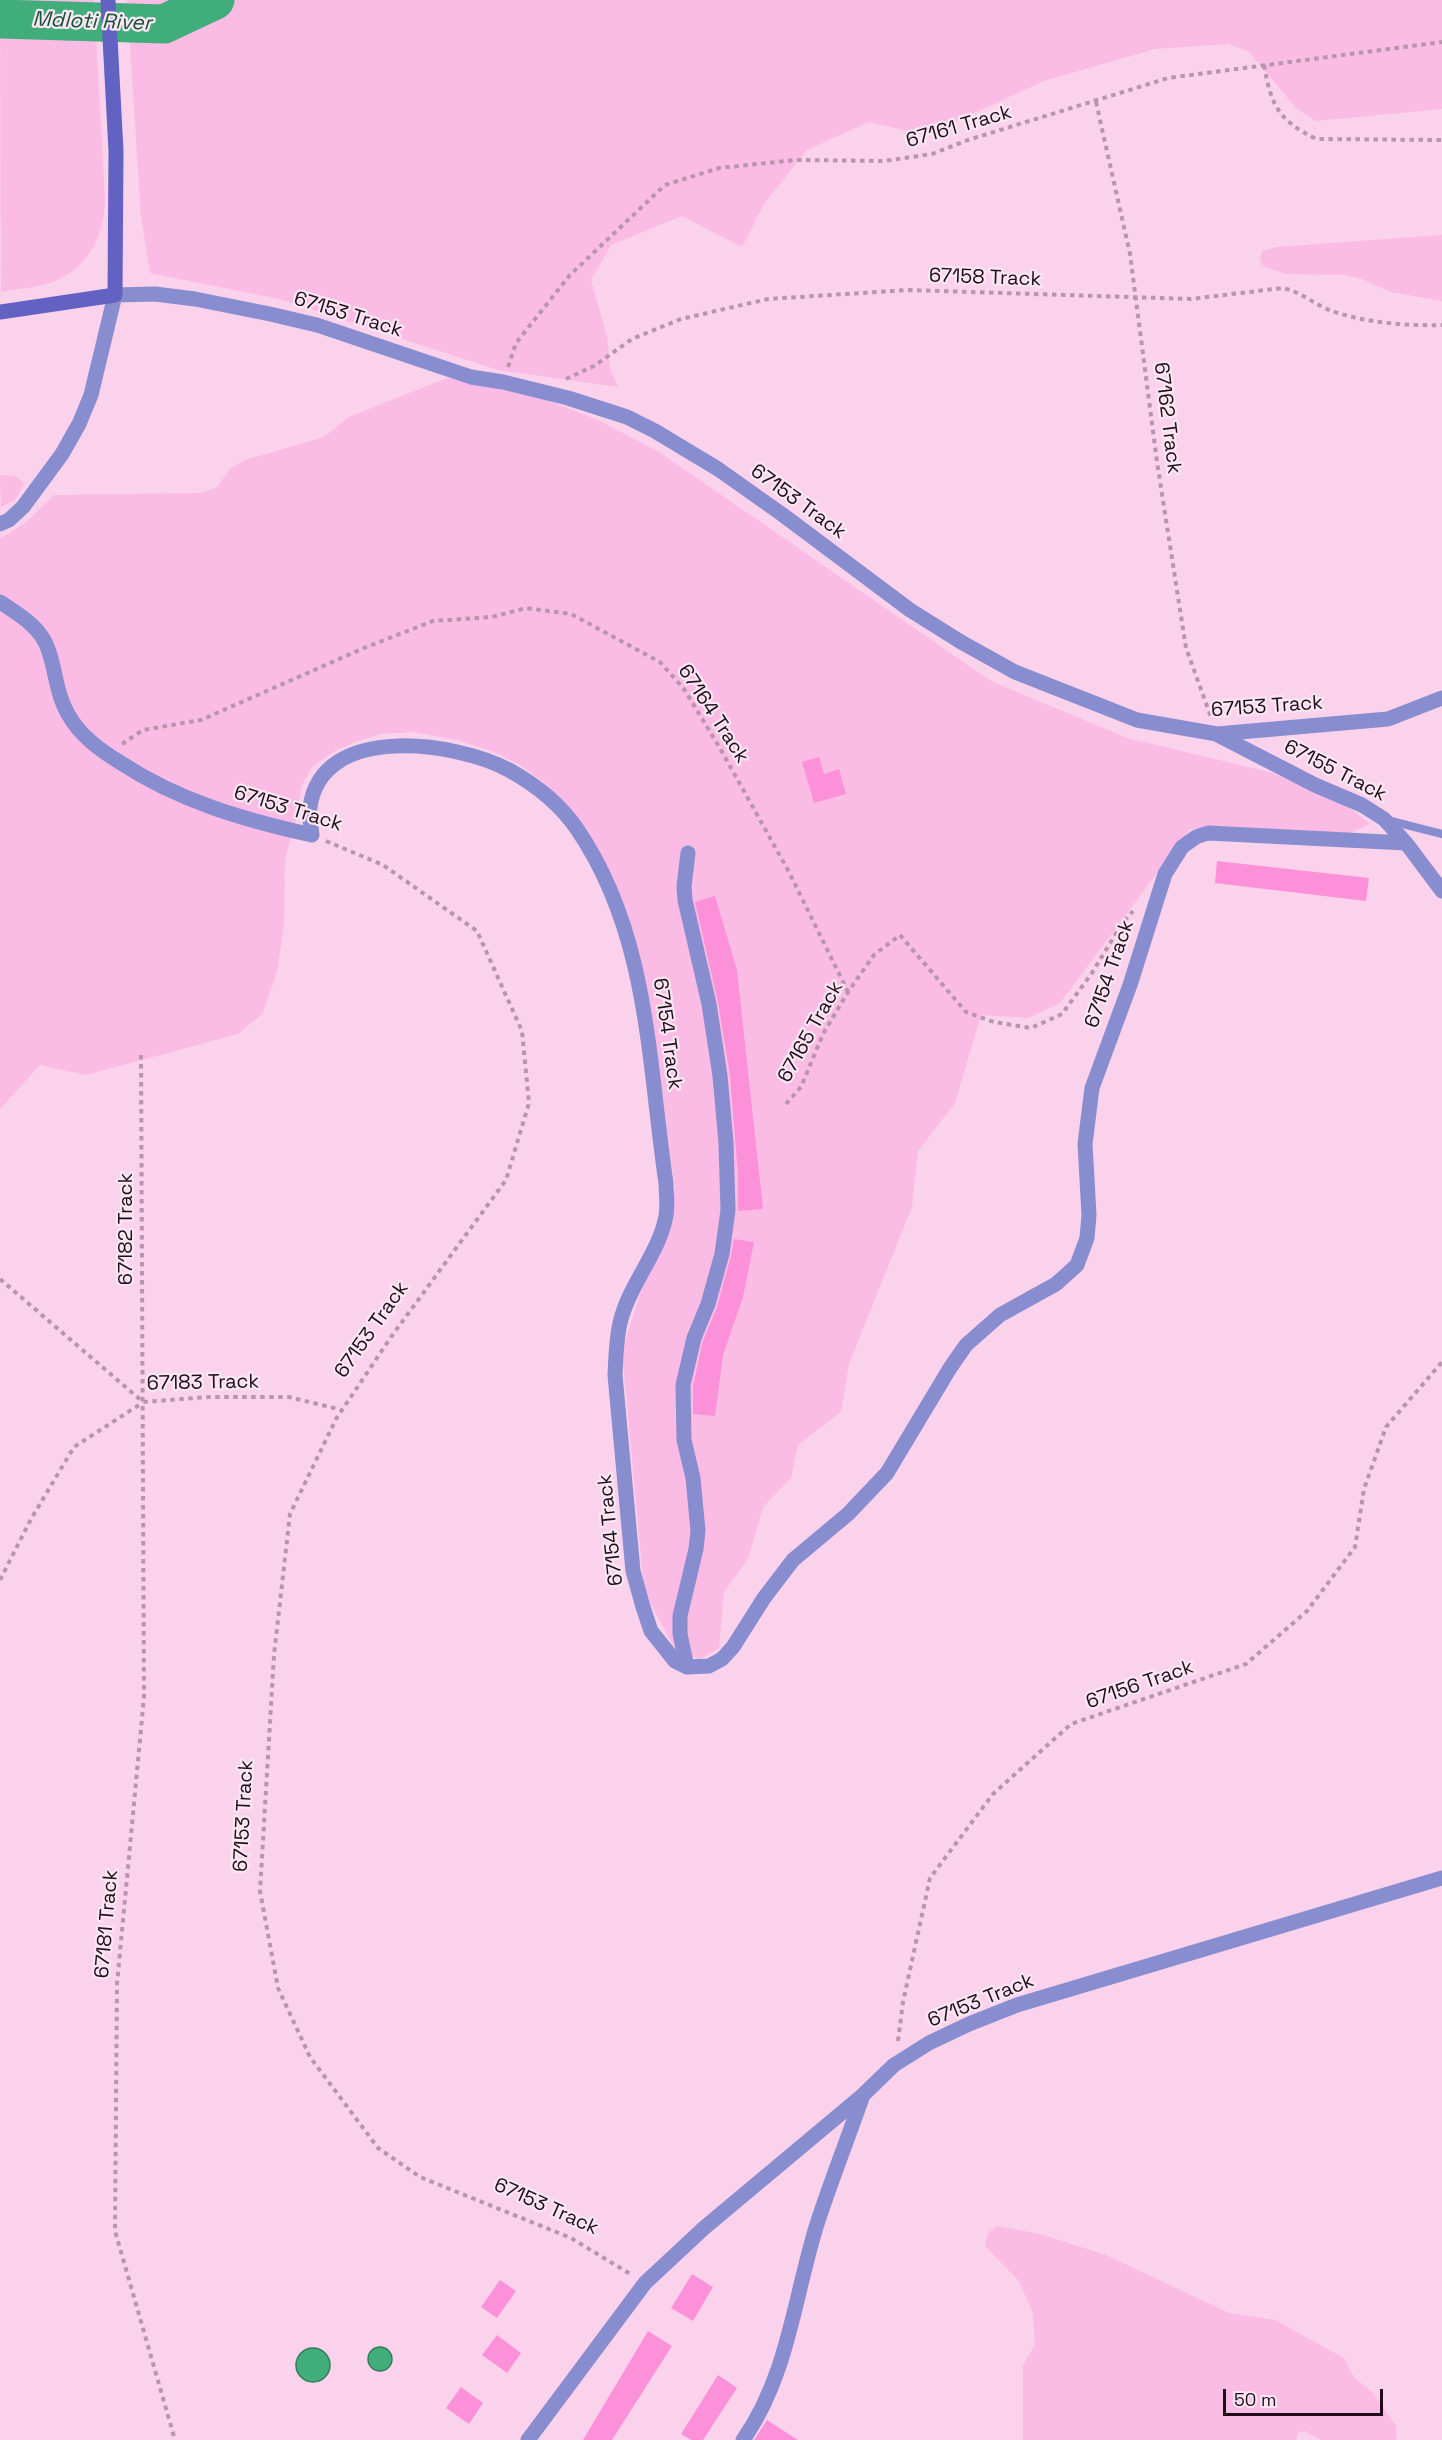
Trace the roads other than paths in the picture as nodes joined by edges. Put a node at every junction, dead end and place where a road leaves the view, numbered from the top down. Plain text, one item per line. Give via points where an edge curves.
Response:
1 (108, 0) edge
2 (115, 295) junction
3 (0, 312) edge
4 (0, 525) edge
5 (0, 602) edge
6 (1442, 698) edge
7 (1217, 734) junction
8 (1384, 819) junction
9 (1442, 834) edge
10 (312, 835) joint
11 (1406, 843) junction
12 (688, 853) dead end
13 (1442, 891) edge
14 (687, 1667) junction
15 (1442, 1878) edge
16 (863, 2095) junction
17 (528, 2440) edge
18 (743, 2440) edge

1 - 2 street via 116,152
2 - 3 street
2 - 4 street via 92,395 80,424 23,507
2 - 7 street, 67153 Track via 155,294 270,314 317,325 471,377 597,406 656,431 718,469 910,610 1016,672 1137,720
5 - 10 street, 67153 Track via 40,634 48,646 62,704 81,732 107,754 169,792 264,824
6 - 7 street, 67153 Track via 1388,719
7 - 8 street, 67155 Track
8 - 9 lane
8 - 11 street, 67155 Track
10 - 14 street, 67154 Track via 309,810 313,795 334,767 369,750 400,745 435,747 472,755 534,785 562,809 599,868 635,960 666,1183 667,1213 662,1232 631,1292 616,1345 615,1375 633,1571 651,1631 675,1660
11 - 13 street, 67155 Track
11 - 14 street, 67154 Track via 1208,833 1182,847 1165,874 1092,1088 1085,1144 1089,1215 1087,1238 1077,1265 1056,1284 1000,1315 966,1345 887,1473 848,1514 793,1560 722,1659 709,1666
12 - 14 street via 685,900 709,1004 720,1076 728,1210 722,1254 683,1385 684,1440 693,1478 698,1531 680,1616
15 - 16 street, 67153 Track via 1017,2005 929,2043 894,2065
16 - 17 street, 67153 Track via 713,2220 645,2283
16 - 18 street via 817,2225 783,2360 755,2423

